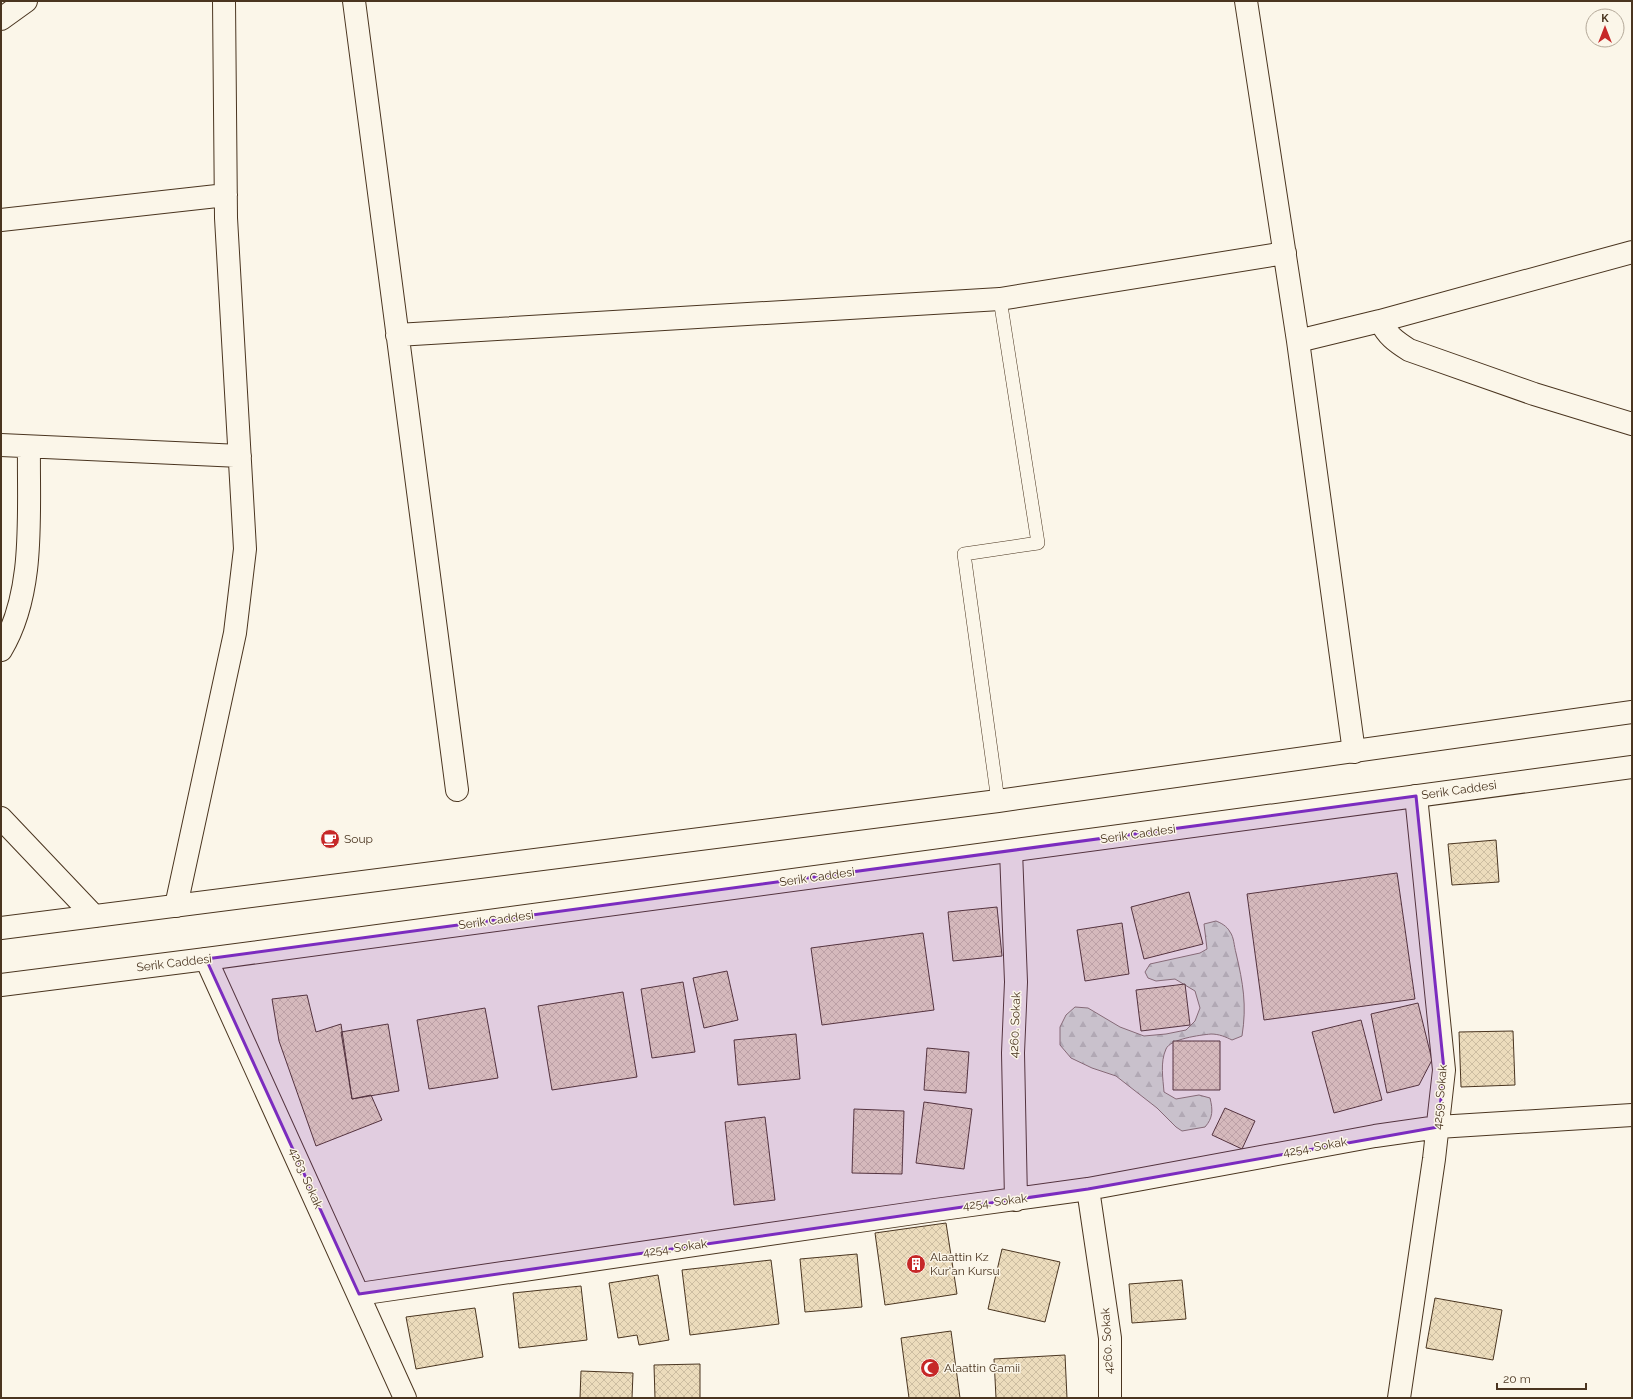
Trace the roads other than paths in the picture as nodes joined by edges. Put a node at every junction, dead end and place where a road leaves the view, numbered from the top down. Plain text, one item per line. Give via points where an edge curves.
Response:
1 (26, 1) edge
2 (224, 1) edge
3 (354, 1) edge
4 (1246, 1) edge
5 (1, 19) edge
6 (226, 195) junction
7 (1, 220) edge
8 (1632, 252) edge
9 (1285, 253) junction
10 (1000, 299) junction
11 (1380, 321) junction
12 (397, 336) junction
13 (1298, 341) junction
14 (1632, 424) edge
15 (1, 445) edge
16 (29, 447) junction
17 (240, 456) junction
18 (1, 650) edge
19 (1632, 712) edge
20 (1354, 752) junction
21 (1632, 767) edge
22 (457, 790) dead end
23 (1416, 796) junction
24 (998, 801) junction
25 (1, 818) edge
26 (1012, 851) junction
27 (176, 906) junction
28 (94, 916) junction
29 (1, 928) edge
30 (206, 959) junction
31 (1, 985) edge
32 (1632, 1115) edge
33 (1438, 1127) junction
34 (1088, 1189) junction
35 (1016, 1200) junction
36 (359, 1294) junction
37 (404, 1398) edge
38 (1110, 1398) edge
39 (1399, 1398) edge

1 - 5 main road
2 - 6 main road
3 - 12 main road
4 - 9 main road
6 - 7 main road
6 - 17 main road
8 - 11 main road
9 - 10 main road
9 - 13 main road
10 - 12 main road
10 - 24 lane via 1038,543 964,554
11 - 13 main road
11 - 14 main road via 1387,334 1409,350 1534,394
12 - 22 main road
13 - 20 main road
15 - 16 main road
16 - 17 main road
16 - 18 main road via 28,545 24,588 12,628
17 - 27 main road via 245,549 235,633
19 - 20 main road
20 - 24 main road
21 - 23 main road, Serik Caddesi
23 - 26 main road, Serik Caddesi
23 - 33 main road, 4259. Sokak via 1444,1070
24 - 27 main road
25 - 28 main road
26 - 30 main road, Serik Caddesi
26 - 35 main road, 4260. Sokak via 1016,982 1013,1053
27 - 28 main road
28 - 29 main road
30 - 31 main road, Serik Caddesi
30 - 36 main road, 4263. Sokak
32 - 33 main road, 4254. Sokak
33 - 34 main road, 4254. Sokak
33 - 39 main road, 4259. Sokak
34 - 35 main road, 4254. Sokak
34 - 38 main road, 4260. Sokak via 1110,1338
35 - 36 main road, 4254. Sokak
36 - 37 main road, 4263. Sokak

